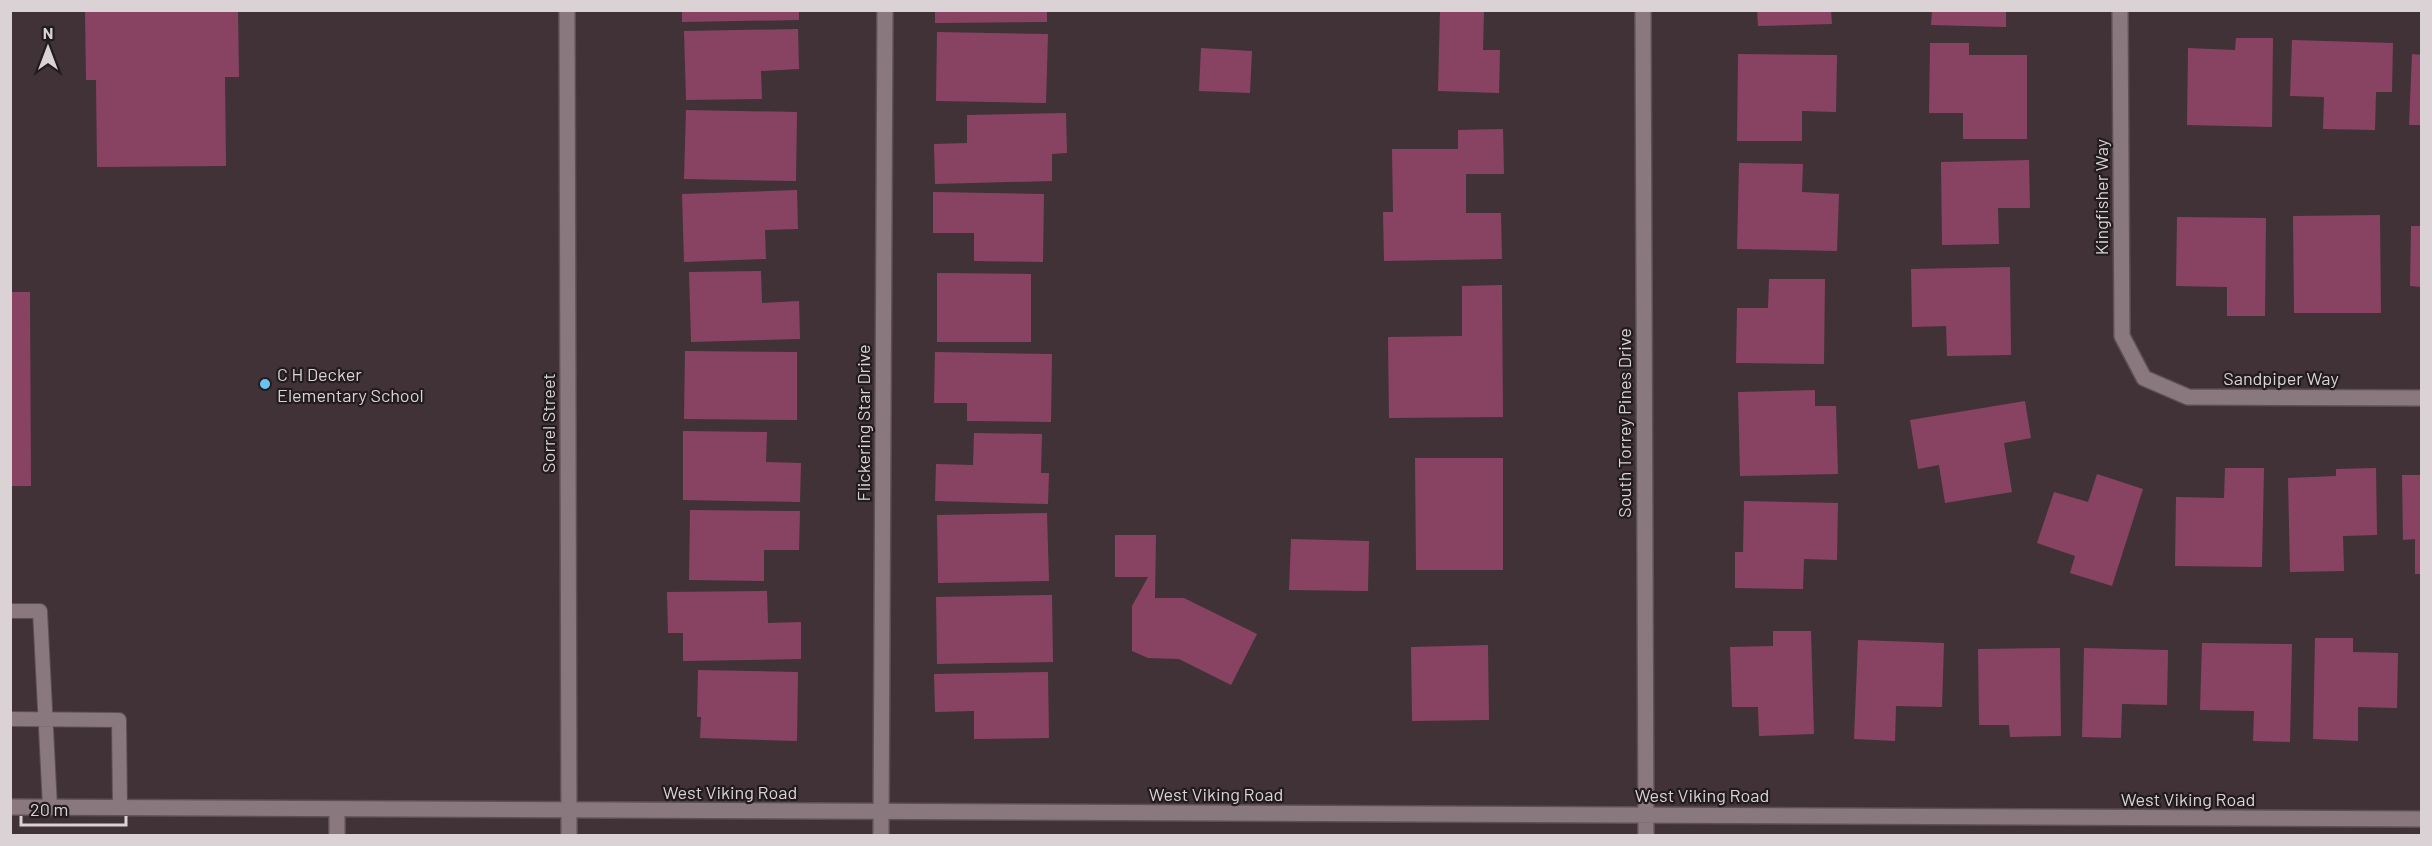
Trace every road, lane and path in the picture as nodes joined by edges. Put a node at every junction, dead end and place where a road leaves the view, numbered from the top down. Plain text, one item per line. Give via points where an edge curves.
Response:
1 (567, 10) edge
2 (885, 10) edge
3 (1643, 10) edge
4 (2120, 10) edge
5 (2144, 378) joint
6 (2421, 398) edge
7 (10, 611) edge
8 (45, 718) junction
9 (10, 719) edge
10 (10, 807) edge
11 (50, 807) junction
12 (120, 808) junction
13 (337, 809) junction
14 (569, 810) junction
15 (881, 812) junction
16 (1646, 815) junction
17 (2421, 819) edge
18 (337, 836) edge
19 (569, 836) edge
20 (881, 836) edge
21 (1646, 836) edge

1 - 14 street, Sorrel Street
2 - 15 street, Flickering Star Drive
3 - 16 street, South Torrey Pines Drive
4 - 5 street, Kingfisher Way via 2122,336
5 - 6 street, Sandpiper Way via 2188,396
7 - 8 lane via 40,611
8 - 9 lane
8 - 11 lane
8 - 12 lane via 119,720
10 - 11 street, West Viking Road
11 - 12 street, West Viking Road
12 - 13 street, West Viking Road
13 - 14 street, West Viking Road
13 - 18 street
14 - 15 street, West Viking Road
14 - 19 street, Sorrel Street
15 - 16 street, West Viking Road
15 - 20 street, Flickering Star Drive
16 - 17 street, West Viking Road
16 - 21 street, South Torrey Pines Drive

